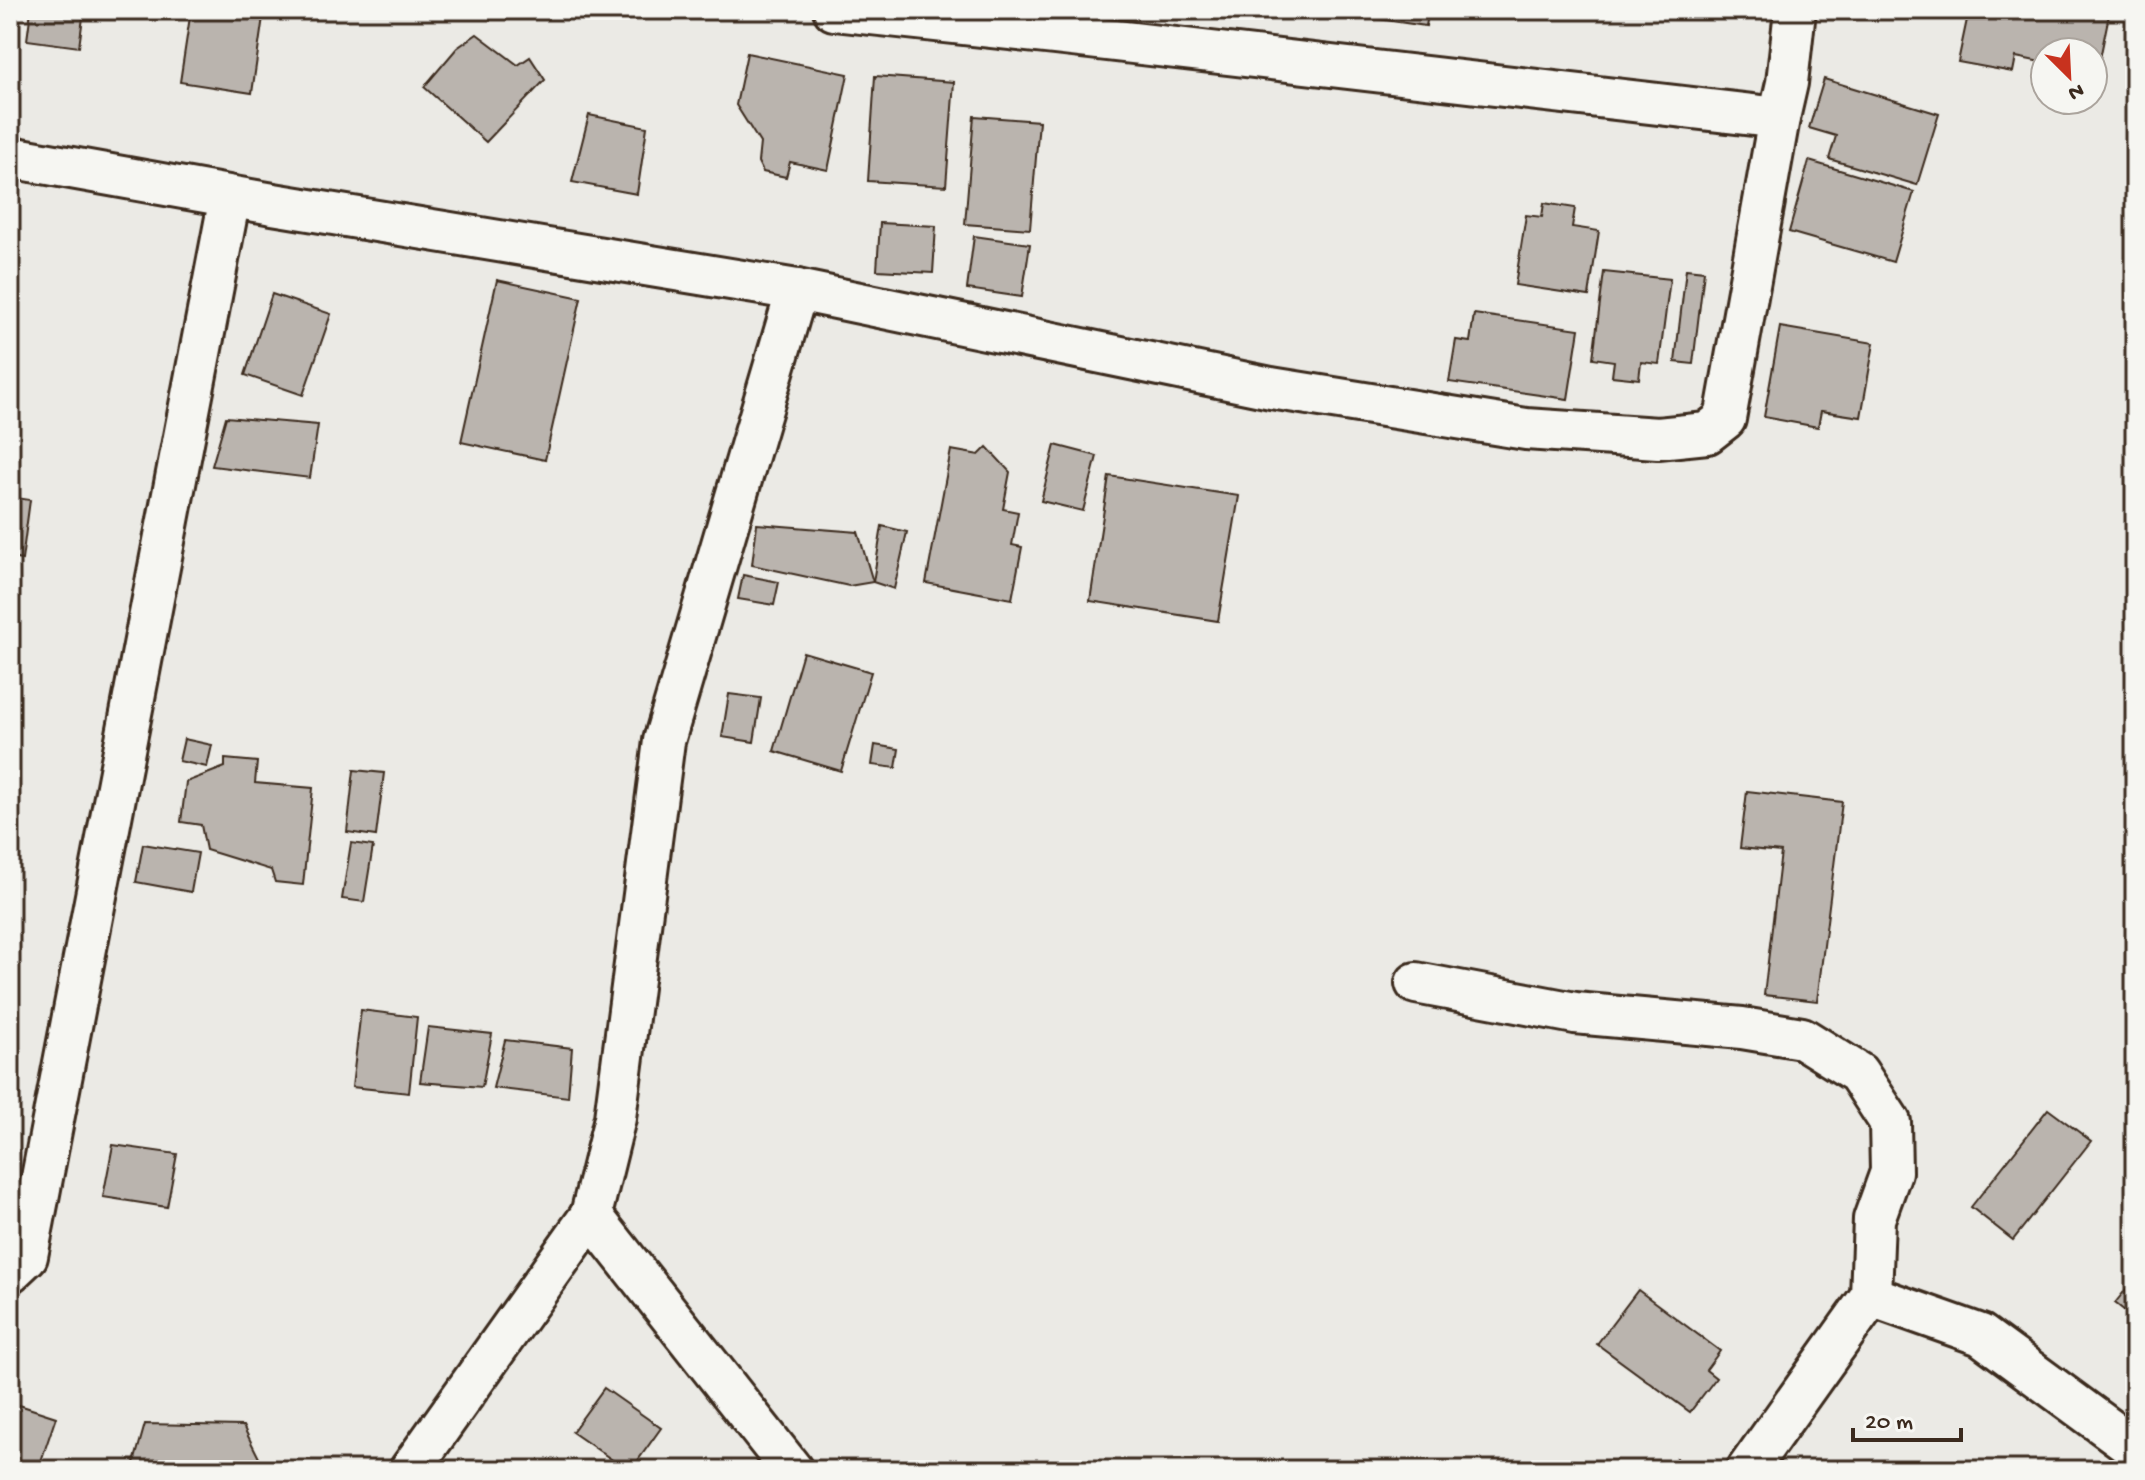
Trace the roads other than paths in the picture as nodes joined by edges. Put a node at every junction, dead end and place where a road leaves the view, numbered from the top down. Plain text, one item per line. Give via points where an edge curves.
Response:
1 (834, 10) edge
2 (1795, 10) edge
3 (1779, 118) junction
4 (10, 157) edge
5 (230, 197) junction
6 (797, 290) junction
7 (1416, 983) dead end
8 (591, 1215) junction
9 (10, 1272) edge
10 (1871, 1296) junction
11 (2135, 1448) edge
12 (410, 1470) edge
13 (792, 1470) edge
14 (1747, 1470) edge

1 - 3 street
2 - 3 street
3 - 6 street via 1725,419 1707,433 1658,438 1526,429 1271,388
4 - 5 street
5 - 6 street
5 - 9 street via 27,1256
6 - 8 street via 664,741 615,1118
7 - 10 street via 1575,1013 1802,1038 1858,1073 1890,1122 1891,1172 1874,1219
8 - 12 street
8 - 13 street
10 - 11 street via 1981,1335
10 - 14 street

